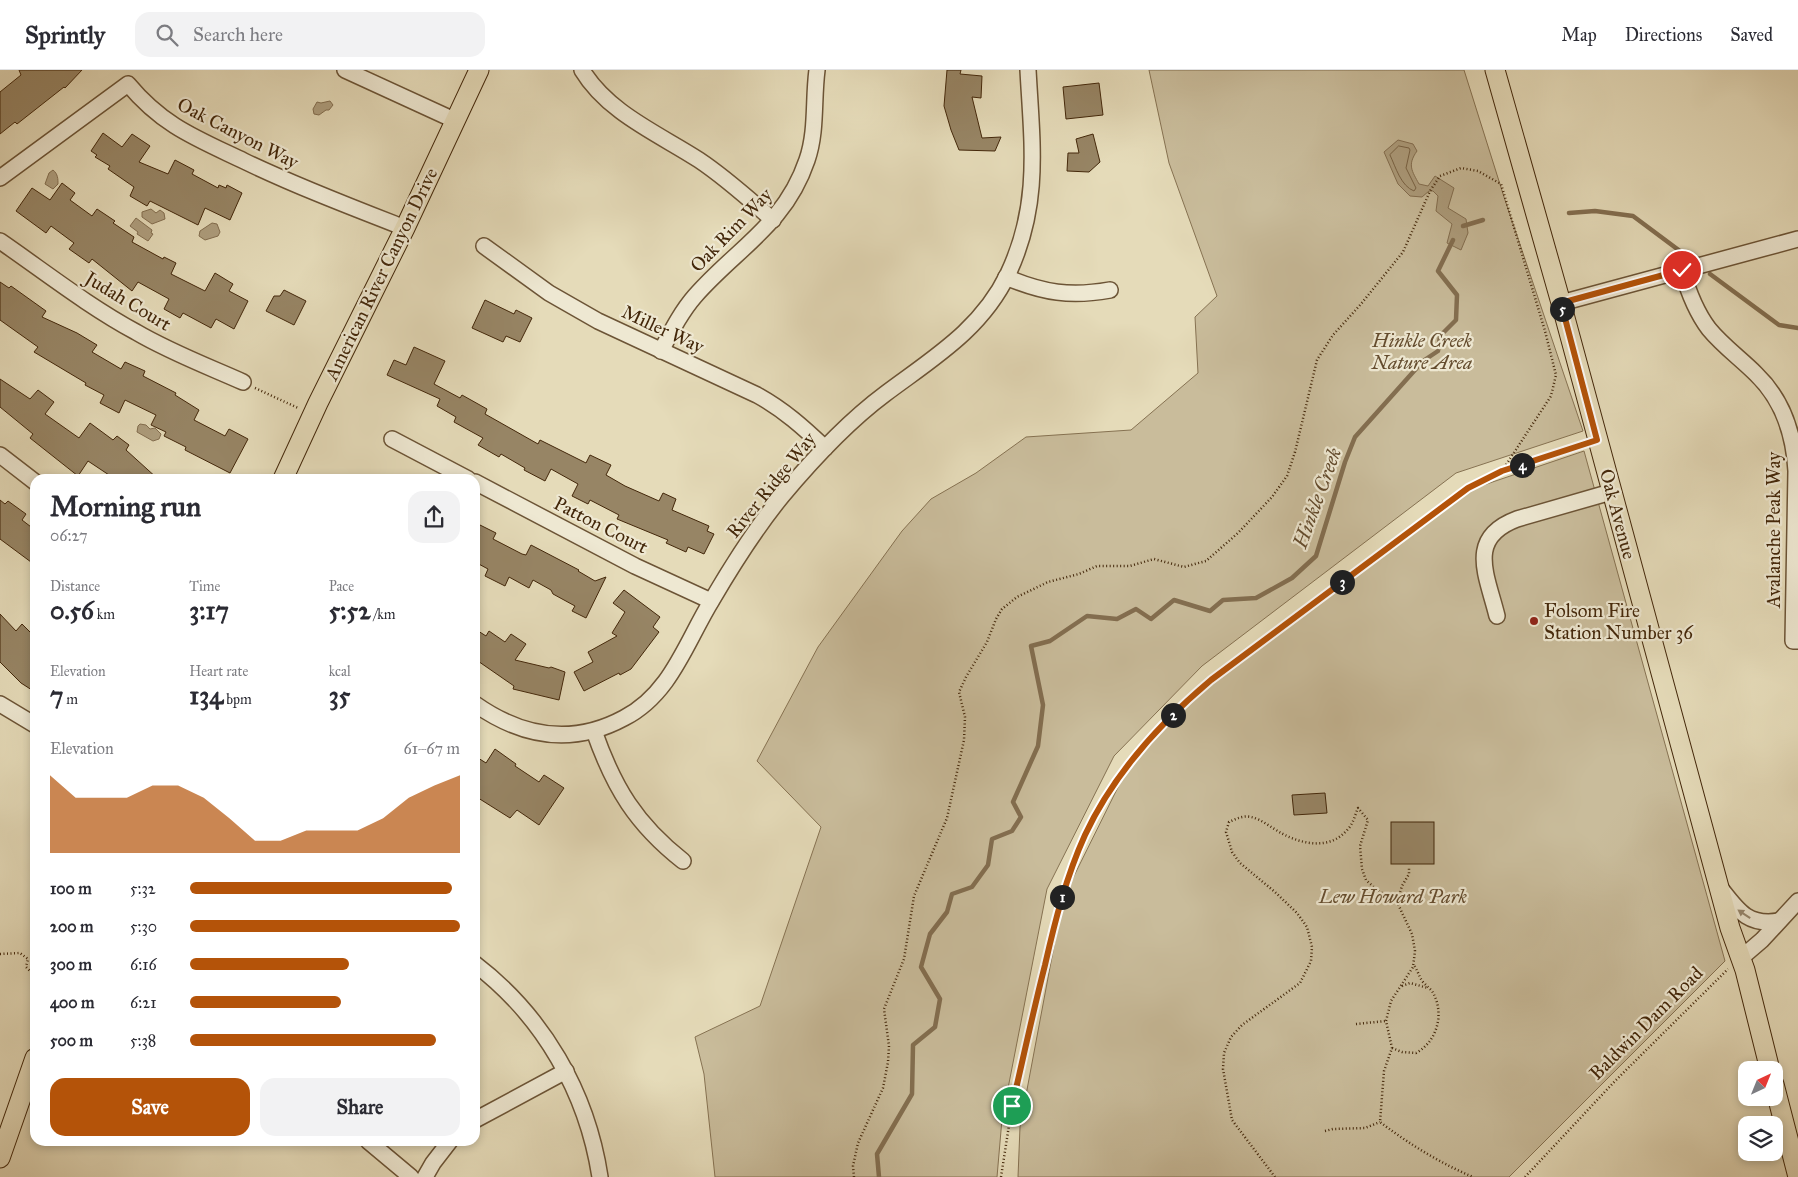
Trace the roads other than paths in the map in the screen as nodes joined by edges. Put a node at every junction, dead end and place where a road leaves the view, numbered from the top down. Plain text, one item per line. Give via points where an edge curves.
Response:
1 (479, 70) edge
2 (582, 70) edge
3 (817, 70) edge
4 (1028, 70) edge
5 (1495, 70) edge
6 (355, 72) edge
7 (454, 120) junction
8 (0, 178) edge
9 (773, 220) junction
10 (405, 228) junction
11 (1798, 239) edge
12 (0, 241) edge
13 (484, 246) dead end
14 (1682, 270) junction
15 (1006, 277) junction
16 (1110, 290) dead end
17 (1561, 303) junction
18 (661, 351) junction
19 (243, 382) road end
20 (1795, 434) edge
21 (392, 439) dead end
22 (825, 448) junction
23 (0, 455) edge
24 (285, 474) edge
25 (458, 474) edge
26 (30, 478) edge
27 (480, 485) edge
28 (1612, 492) junction
29 (711, 602) junction
30 (1497, 616) dead end
31 (1798, 641) edge
32 (0, 704) edge
33 (480, 707) edge
34 (30, 722) edge
35 (594, 732) junction
36 (683, 861) dead end
37 (1719, 886) junction
38 (1798, 901) edge
39 (1779, 921) junction
40 (1740, 958) junction
41 (480, 968) edge
42 (1768, 1061) edge
43 (566, 1070) junction
44 (30, 1072) edge
45 (1780, 1106) edge
46 (480, 1117) edge
47 (374, 1146) edge
48 (446, 1146) edge
49 (0, 1158) edge
50 (411, 1177) edge
51 (424, 1177) edge
52 (600, 1177) edge
53 (1798, 1177) edge

1 - 7 main road, American River Canyon Drive
2 - 9 street via 607,100 700,161
3 - 9 street, Oak Rim Way via 810,150 799,182
4 - 15 street, River Ridge Way via 1032,186 1024,234
5 - 17 main road, Oak Avenue
6 - 7 street
7 - 10 main road, American River Canyon Drive
8 - 10 street, Oak Canyon Way via 128,84 161,117 191,136 284,180
9 - 18 street, Oak Rim Way via 693,298
10 - 24 main road, American River Canyon Drive
11 - 14 street
12 - 19 street, Judah Court via 97,309 136,332
13 - 18 street, Miller Way via 549,293
14 - 17 street
14 - 20 street, Avalanche Peak Way via 1697,310 1709,328 1768,387
15 - 16 street via 1049,292 1090,294
15 - 22 street, River Ridge Way via 989,305 957,341 884,395
17 - 28 main road, Oak Avenue
18 - 22 street, Miller Way via 775,405
20 - 31 street, Avalanche Peak Way via 1793,640
21 - 25 street
22 - 29 street, River Ridge Way via 770,511
23 - 26 street
27 - 29 street, Patton Court
28 - 30 street via 1517,519 1495,530 1486,542 1484,559
28 - 37 main road, Oak Avenue
29 - 35 street, River Ridge Way via 673,672 657,693 624,718
32 - 34 street
33 - 35 street, River Ridge Way via 504,722 531,732 560,735
35 - 36 street via 606,765 630,807 645,826
39 -> 37 street via 1766,923 1748,917 1736,908
37 - 40 main road, Oak Avenue
38 - 39 street
39 - 40 street
40 - 42 main road, Oak Avenue
41 - 43 street via 512,996 534,1022
43 - 46 street
43 - 52 street via 590,1128
44 - 49 main road
45 - 53 main road
47 - 50 street
48 - 51 street

